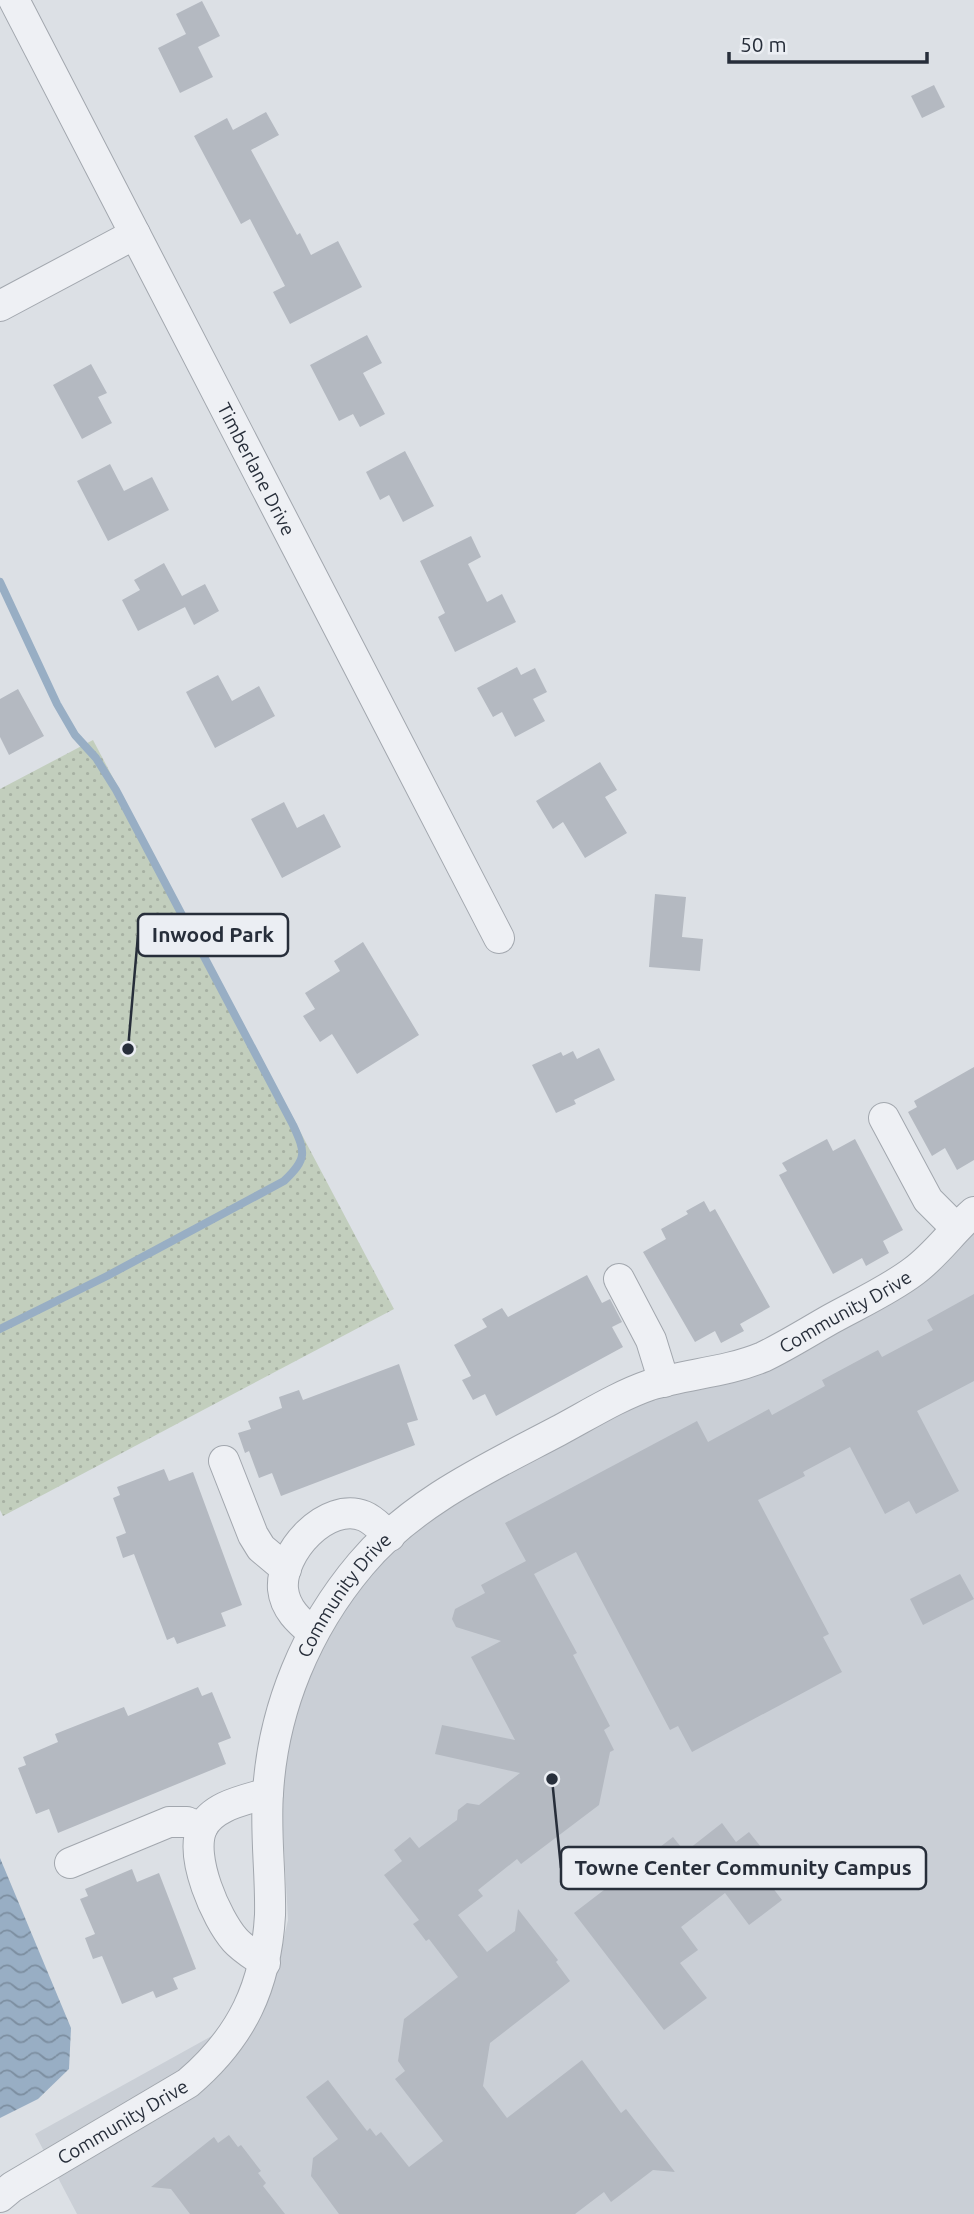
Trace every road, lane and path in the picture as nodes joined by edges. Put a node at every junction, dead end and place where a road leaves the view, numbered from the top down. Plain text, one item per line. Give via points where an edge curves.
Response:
1 (14, 0) edge
2 (135, 234) junction
3 (0, 306) edge
4 (499, 937) dead end
5 (884, 1118) dead end
6 (965, 1220) edge
7 (619, 1279) dead end
8 (664, 1382) junction
9 (225, 1461) dead end
10 (390, 1536) junction
11 (286, 1569) junction
12 (313, 1633) junction
13 (268, 1793) junction
14 (202, 1828) junction
15 (70, 1863) dead end
16 (265, 1963) junction
17 (0, 2197) edge

1 - 2 street, Timberlane Drive
2 - 3 street
2 - 4 street, Timberlane Drive
5 - 6 street via 928,1200
6 - 8 street, Community Drive via 915,1271 762,1357
7 - 8 street via 651,1340
8 - 10 street, Community Drive via 622,1397 460,1483
9 - 11 street via 253,1535
10 - 11 street via 366,1517 347,1514 329,1519 301,1540
10 - 12 street, Community Drive via 362,1562
11 - 12 street via 283,1589 287,1604
12 - 13 street, Community Drive via 276,1730
13 - 14 street via 227,1806
13 - 16 street, Community Drive via 270,1914
14 - 15 street via 169,1822
14 - 16 street via 200,1869 225,1928
16 - 17 street, Community Drive via 249,2009 210,2065 188,2083

